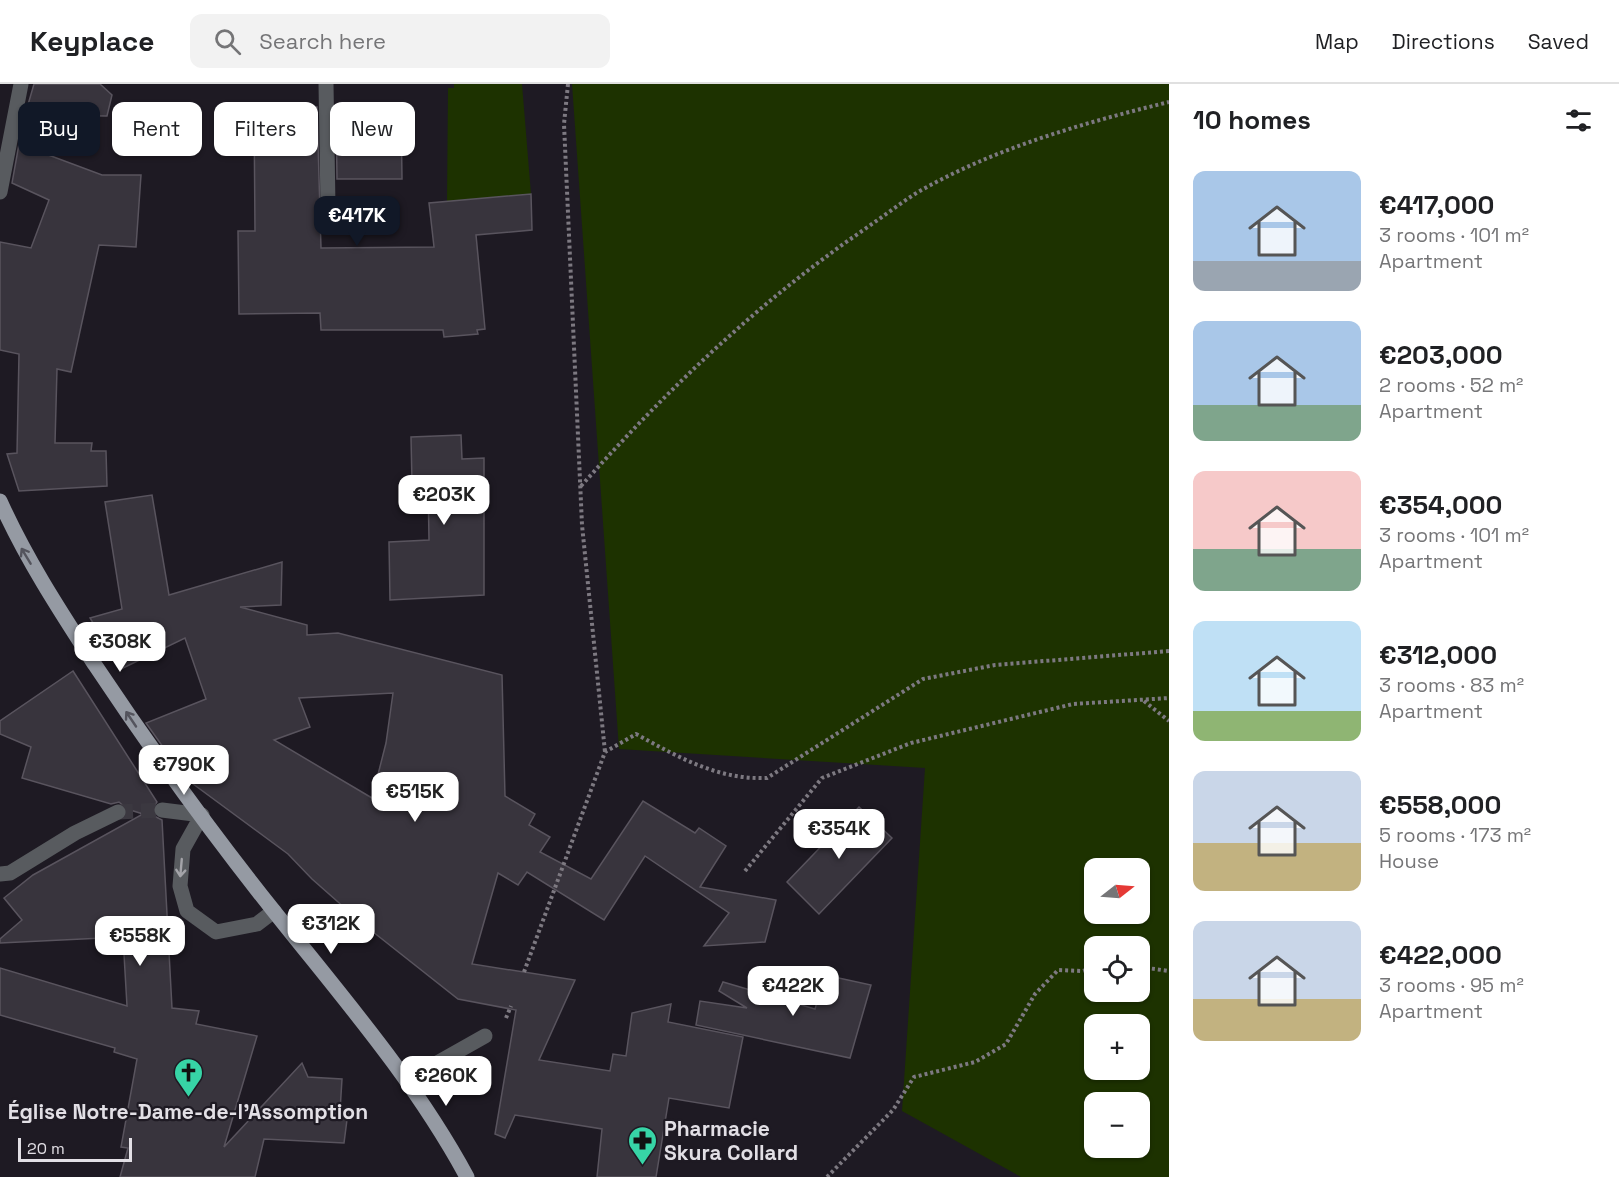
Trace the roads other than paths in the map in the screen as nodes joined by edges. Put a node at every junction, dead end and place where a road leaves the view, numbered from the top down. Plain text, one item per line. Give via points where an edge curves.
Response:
1 (21, 84) edge
2 (326, 84) edge
3 (0, 192) edge
4 (328, 206) dead end
5 (0, 501) edge
6 (162, 810) tunnel mouth
7 (118, 812) tunnel mouth
8 (202, 815) junction
9 (0, 874) edge
10 (274, 911) junction
11 (485, 1036) dead end
12 (407, 1080) junction
13 (466, 1177) edge

1 - 3 street
2 - 4 street
8 -> 5 main road via 136,726 45,589
6 - 8 street
7 - 9 street via 10,873
8 - 10 main road
8 -> 10 street via 183,849 180,886 187,911 216,932 257,924
10 - 12 main road via 377,1037
11 - 12 street
12 - 13 main road

